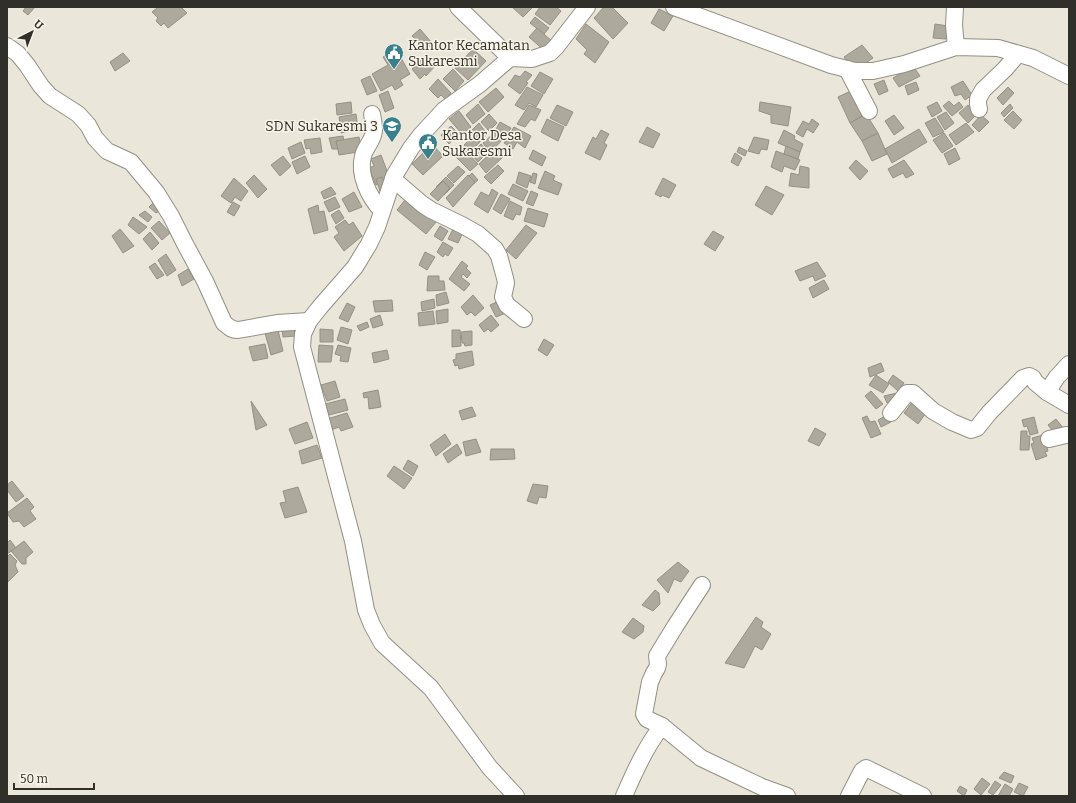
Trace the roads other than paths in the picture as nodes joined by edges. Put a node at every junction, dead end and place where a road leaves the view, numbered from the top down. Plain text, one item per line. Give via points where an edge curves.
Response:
1 (458, 7) edge
2 (587, 7) edge
3 (674, 7) edge
4 (955, 7) edge
5 (7, 46) edge
6 (956, 48) junction
7 (1018, 54) junction
8 (510, 58) junction
9 (847, 69) junction
10 (1069, 76) edge
11 (979, 109) dead end
12 (868, 111) dead end
13 (372, 114) dead end
14 (393, 179) junction
15 (382, 210) junction
16 (524, 319) dead end
17 (309, 321) junction
18 (1069, 364) edge
19 (1047, 392) junction
20 (1069, 405) edge
21 (891, 413) dead end
22 (1068, 436) edge
23 (1049, 439) dead end
24 (702, 585) dead end
25 (662, 726) junction
26 (516, 796) edge
27 (624, 796) edge
28 (787, 796) edge
29 (849, 796) edge
30 (923, 796) edge

1 - 8 street
2 - 8 street via 550,54 532,59
3 - 9 street
4 - 6 street
5 - 17 street via 28,65 50,96 78,114 107,151 131,162 156,192 205,281 224,323 229,328 238,330 277,323
6 - 7 street via 998,48
6 - 9 street via 873,71 855,72
7 - 10 street via 1033,58
7 - 11 street via 983,90 978,99
8 - 14 street via 444,110 411,148
9 - 12 street
13 - 15 street via 374,130 363,155 362,169 370,194
14 - 15 street
14 - 16 street via 422,204 478,234 492,246 506,282 503,298 507,305
15 - 17 street via 369,244 355,267
17 - 26 street via 303,334 302,347 354,541 366,610 372,625 382,643 431,688 490,768
18 - 19 street
19 - 20 street
19 - 21 street via 1033,378 1023,378 978,428 971,430 933,411 913,393 907,393
22 - 23 street
24 - 25 street via 657,656 658,664 650,682 644,714 647,719
25 - 27 street via 640,762
25 - 28 street via 701,758
29 - 30 street via 866,768

